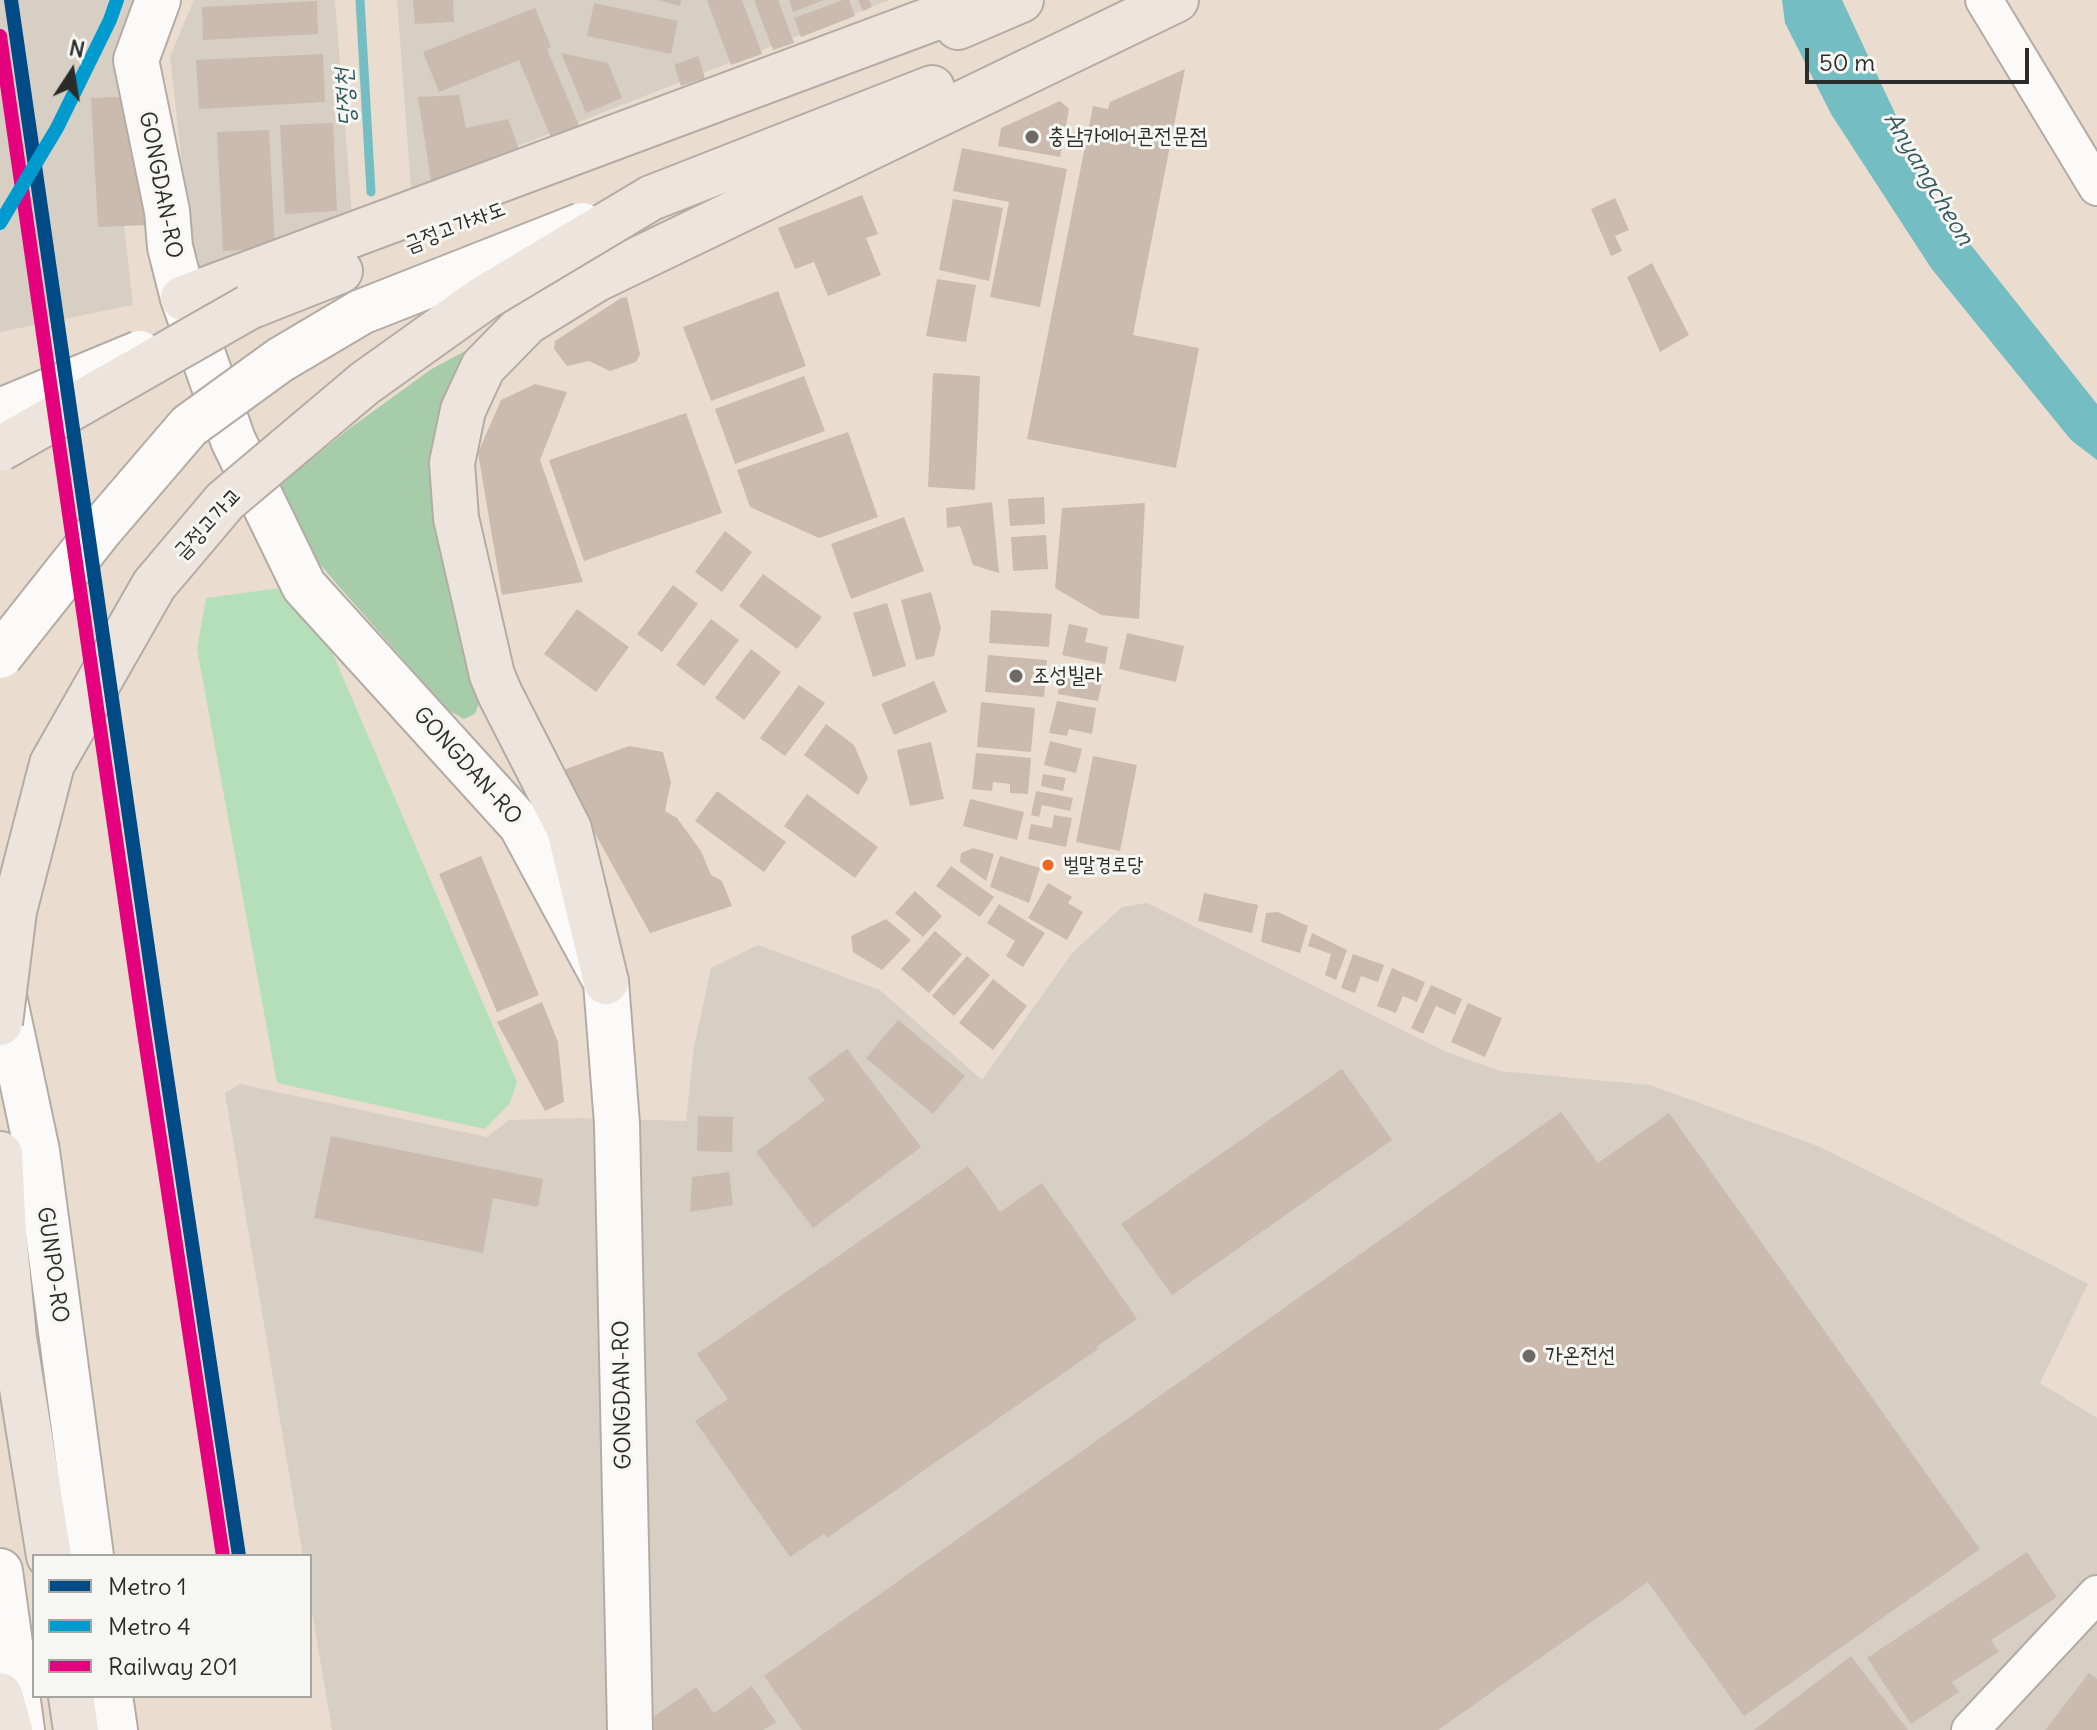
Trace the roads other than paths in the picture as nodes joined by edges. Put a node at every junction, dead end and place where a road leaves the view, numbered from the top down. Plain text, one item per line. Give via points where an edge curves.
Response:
1 (158, 0) edge
2 (983, 0) edge
3 (1021, 0) edge
4 (1159, 0) edge
5 (1176, 0) edge
6 (1984, 0) edge
7 (2097, 187) edge
8 (651, 198) junction
9 (183, 298) junction
10 (249, 307) junction
11 (0, 411) edge
12 (0, 449) edge
13 (0, 656) edge
14 (0, 977) edge
15 (606, 982) junction
16 (0, 1023) edge
17 (0, 1113) edge
18 (18, 1153) edge
19 (49, 1554) edge
20 (91, 1554) edge
21 (0, 1571) edge
22 (2097, 1594) edge
23 (0, 1695) edge
24 (71, 1698) edge
25 (110, 1698) edge
26 (10, 1730) edge
27 (22, 1730) edge
28 (76, 1730) edge
29 (115, 1730) edge
30 (630, 1730) edge
31 (1970, 1730) edge

1 - 9 street, GONGDAN-RO via 136,60
2 - 9 main road
3 - 10 main road, 금정고가차도
4 - 8 main road
5 - 15 main road via 595,280 527,322 483,367 463,410 452,463 456,518 492,675 569,829
6 - 7 street
8 - 13 street, bridge via 361,312 280,360 189,426
8 - 16 main road, 금정고가교, bridge via 484,298 365,383 225,501 154,585 52,764 14,911
9 - 15 street, GONGDAN-RO via 233,440 304,586 521,825
10 - 11 street, bridge
10 - 12 main road, 금정고가차도, bridge
14 - 18 street, GUNPO-RO
15 - 30 street, GONGDAN-RO via 617,1124
17 - 18 street via 13,1121
18 - 19 main road, GUNPO-RO via 4,1234 14,1338
18 - 20 street, GUNPO-RO
21 - 27 street
22 - 31 street
23 - 26 main road
24 - 28 main road
25 - 29 street

